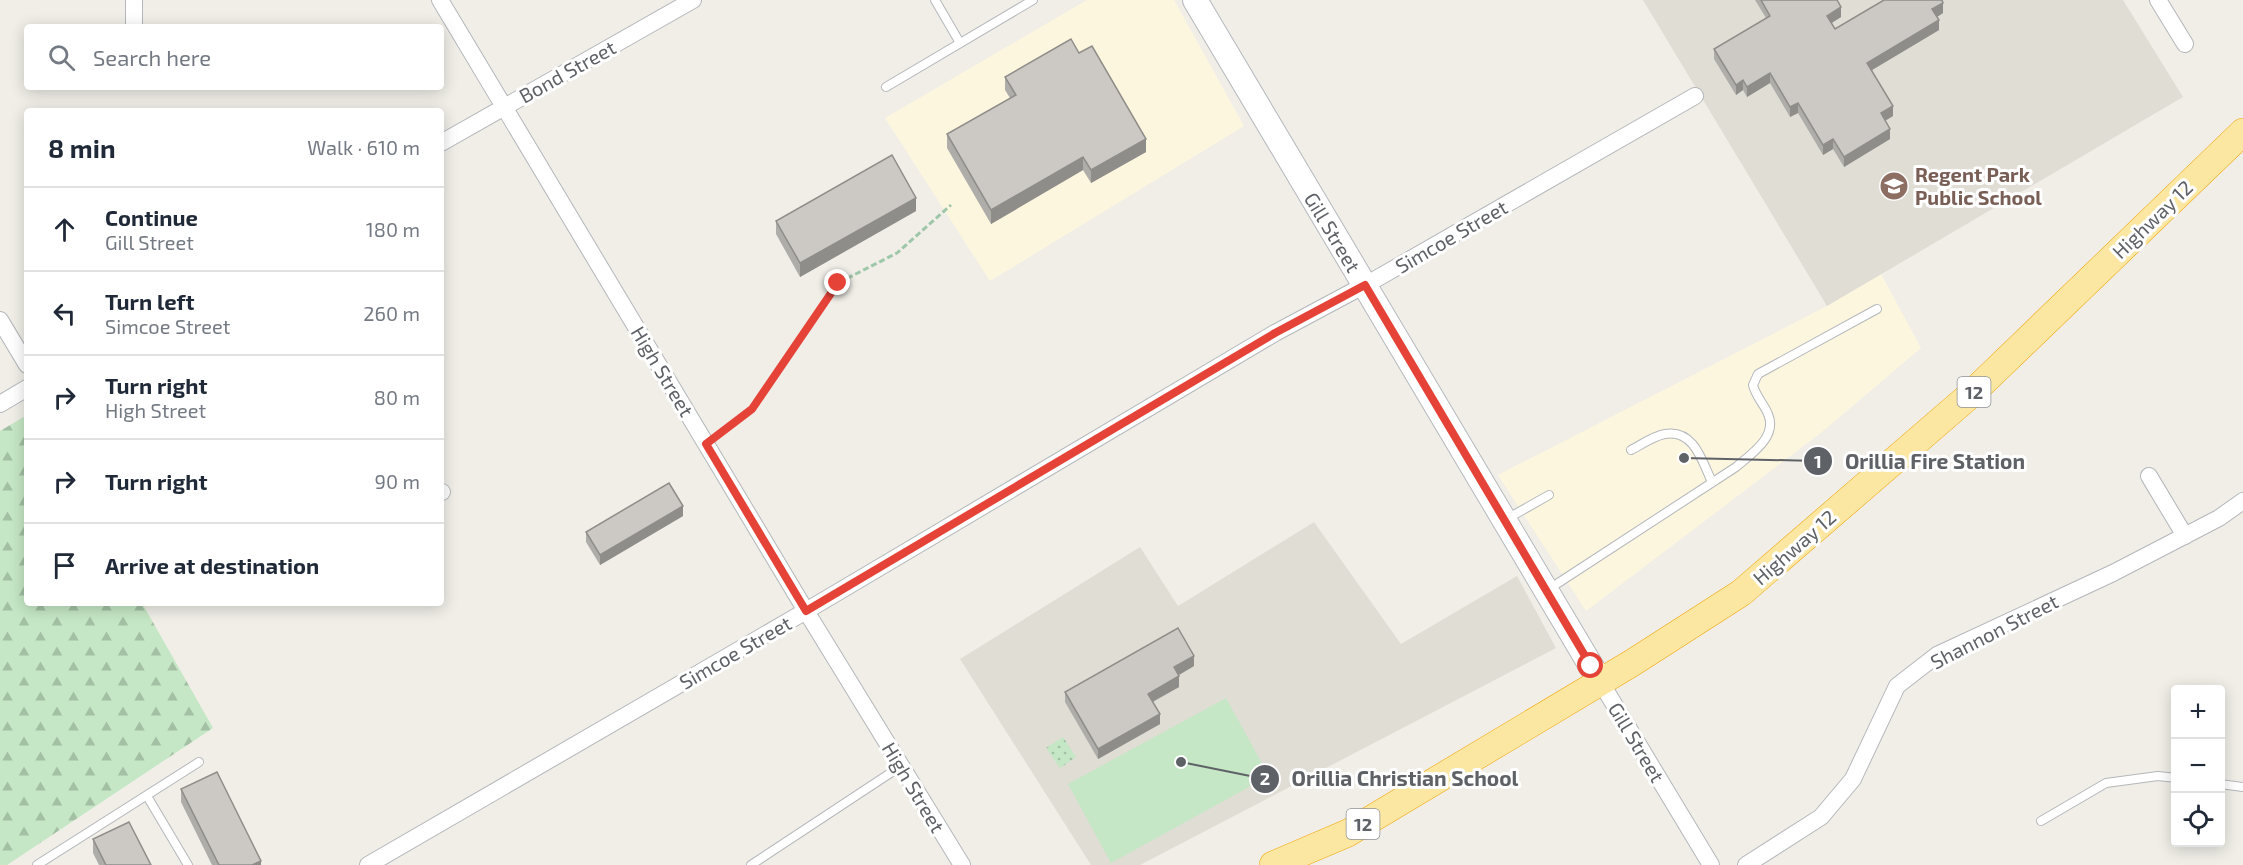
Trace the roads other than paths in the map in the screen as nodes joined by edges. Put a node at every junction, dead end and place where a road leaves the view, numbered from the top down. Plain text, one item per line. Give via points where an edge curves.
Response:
1 (134, 0) edge
2 (440, 0) edge
3 (693, 0) edge
4 (936, 0) edge
5 (1033, 0) edge
6 (1195, 0) edge
7 (2158, 0) edge
8 (134, 24) edge
9 (960, 43) junction
10 (2185, 44) dead end
11 (886, 87) dead end
12 (1695, 96) dead end
13 (504, 107) junction
14 (2243, 132) edge
15 (444, 141) edge
16 (1365, 285) junction
17 (1877, 309) dead end
18 (0, 320) edge
19 (24, 360) edge
20 (24, 390) edge
21 (0, 404) edge
22 (1630, 450) dead end
23 (2149, 476) dead end
24 (1712, 482) junction
25 (1549, 495) dead end
26 (2243, 501) edge
27 (1504, 520) junction
28 (2185, 536) junction
29 (1546, 591) junction
30 (806, 611) junction
31 (1600, 681) junction
32 (199, 762) dead end
33 (901, 766) junction
34 (2171, 778) edge
35 (2225, 785) edge
36 (2243, 787) edge
37 (147, 796) junction
38 (2041, 821) dead end
39 (37, 865) edge
40 (188, 865) edge
41 (368, 865) edge
42 (751, 865) edge
43 (962, 865) edge
44 (1273, 865) edge
45 (1711, 865) edge
46 (1746, 865) edge

1 - 8 street
2 - 13 street, High Street
3 - 13 street, Bond Street
4 - 9 lane
5 - 9 lane
6 - 16 main road, Gill Street
7 - 10 street
9 - 11 lane
12 - 16 street, Simcoe Street
13 - 15 street, Bond Street
13 - 30 street, High Street
14 - 31 highway, Highway 12 / 12 via 1969,396 1750,586
16 - 27 main road, Gill Street
16 - 30 street, Simcoe Street via 1275,333
17 - 24 lane via 1758,374 1753,385 1771,427 1764,442
18 - 19 street
20 - 21 street
22 - 24 lane via 1664,434 1679,435 1693,441
23 - 28 street
24 - 29 lane
25 - 27 lane
26 - 28 street, Shannon Street
27 - 29 main road, Gill Street
28 - 46 street, Shannon Street via 1937,655 1897,686 1853,778 1821,817
29 - 31 main road, Gill Street
30 - 33 street, High Street
30 - 41 street, Simcoe Street
31 - 44 highway, Highway 12 / 12 via 1348,833
31 - 45 street, Gill Street
32 - 37 lane
33 - 42 lane
33 - 43 street, High Street
34 - 38 lane via 2106,783
35 - 36 lane
37 - 39 lane
37 - 40 lane

